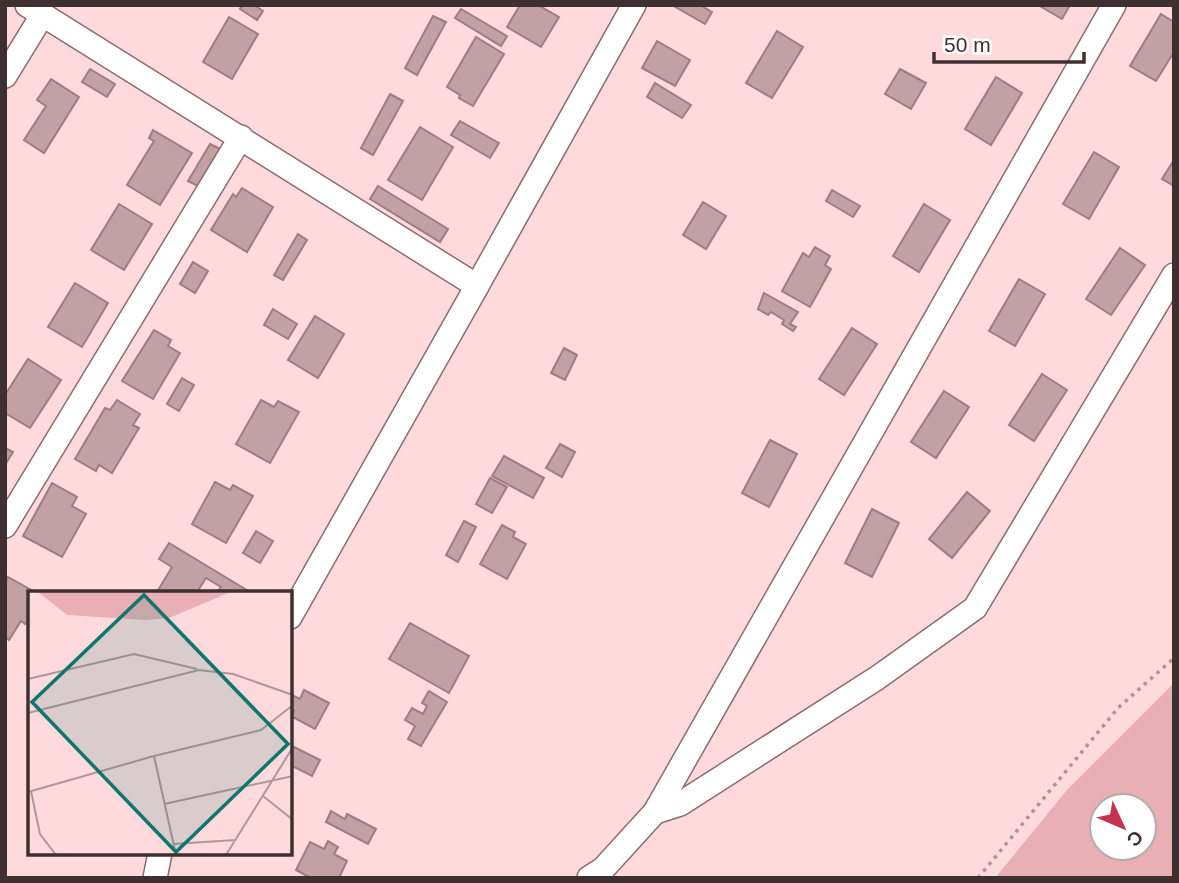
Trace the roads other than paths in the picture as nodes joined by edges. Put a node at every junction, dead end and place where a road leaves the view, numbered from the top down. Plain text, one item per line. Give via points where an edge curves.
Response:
1 (634, 5) edge
2 (1114, 5) edge
3 (35, 10) edge
4 (5, 75) edge
5 (241, 137) junction
6 (1174, 275) edge
7 (477, 286) junction
8 (5, 526) edge
9 (292, 613) edge
10 (655, 811) junction
11 (160, 855) edge
12 (155, 878) edge
13 (589, 878) edge

1 - 7 street
2 - 10 street
3 - 4 street
3 - 5 street
5 - 7 street
5 - 8 street
6 - 10 street via 975,608 877,678 680,804
7 - 9 street
10 - 13 street via 603,869
11 - 12 street

